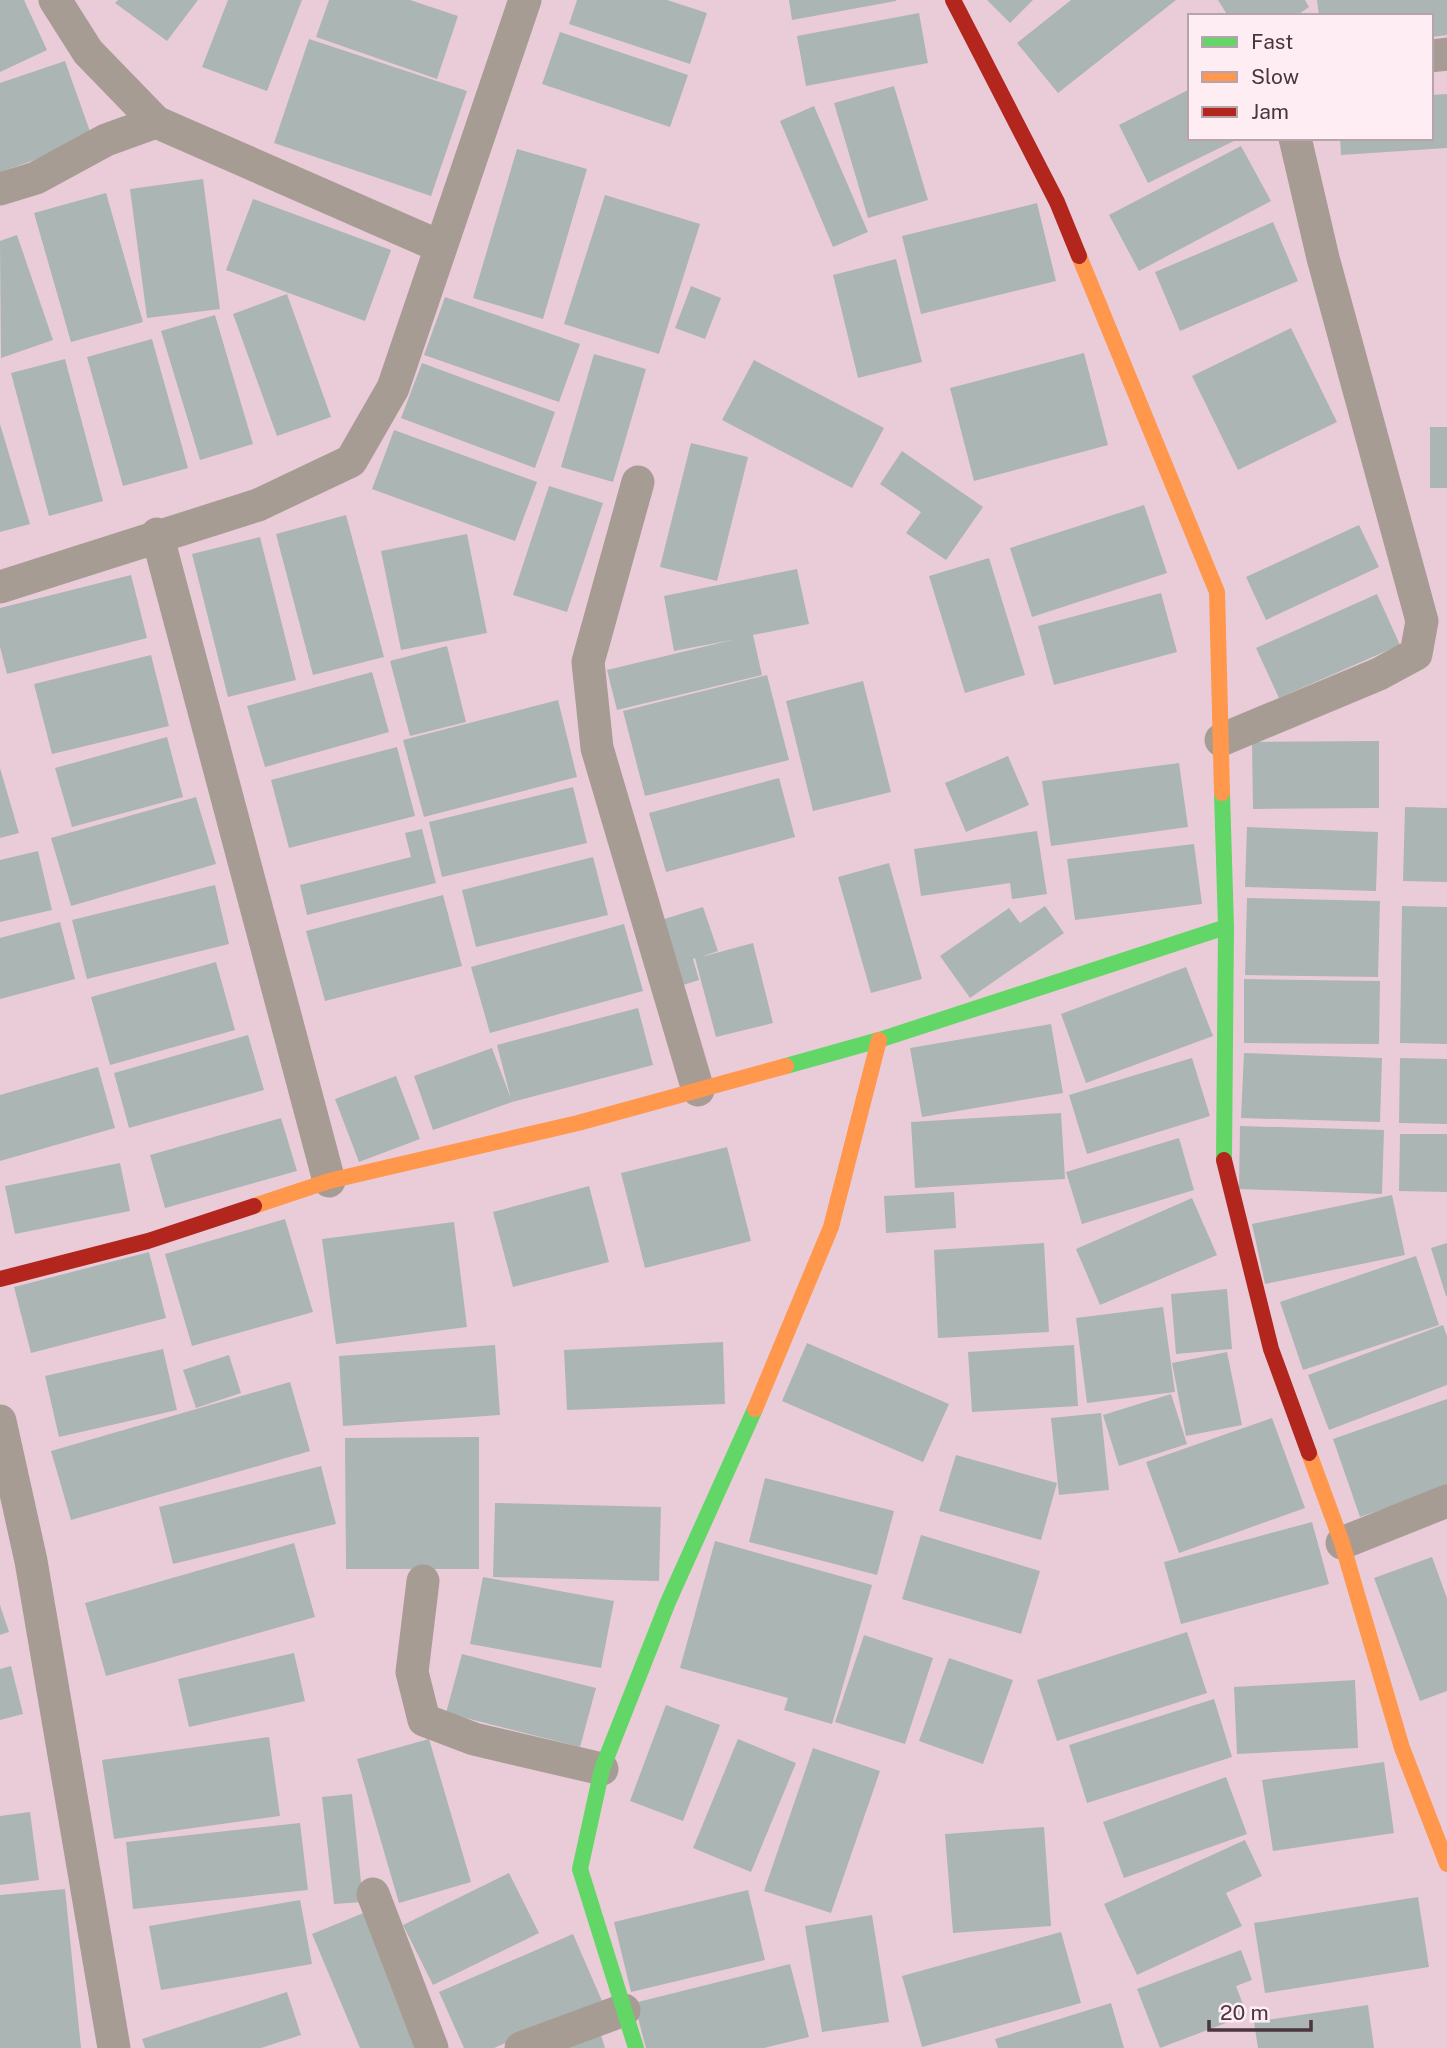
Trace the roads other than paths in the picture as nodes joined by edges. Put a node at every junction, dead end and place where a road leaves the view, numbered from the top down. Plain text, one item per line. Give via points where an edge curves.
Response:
1 (55, 0) edge
2 (525, 0) edge
3 (953, 0) edge
4 (156, 122) junction
5 (1295, 140) edge
6 (0, 189) edge
7 (439, 246) junction
8 (638, 482) dead end
9 (157, 534) junction
10 (0, 587) edge
11 (1221, 740) junction
12 (1226, 926) junction
13 (879, 1040) junction
14 (698, 1090) junction
15 (329, 1181) junction
16 (0, 1279) edge
17 (0, 1422) edge
18 (1447, 1501) edge
19 (1342, 1543) junction
20 (423, 1581) dead end
21 (602, 1769) junction
22 (1447, 1864) edge
23 (373, 1894) dead end
24 (624, 2010) junction
25 (114, 2048) edge
26 (432, 2048) edge
27 (521, 2048) edge
28 (636, 2048) edge

1 - 4 street via 88,52
2 - 7 street
3 - 11 street via 1057,202 1216,592
4 - 6 street via 106,140 36,178
4 - 7 street
5 - 11 street via 1322,258 1422,621 1416,654
7 - 9 street via 393,388 351,461 258,505
8 - 14 street via 588,662 597,748
9 - 10 street
9 - 15 street
11 - 12 street
12 - 13 street
12 - 19 street via 1222,1152 1271,1349
13 - 14 street
13 - 21 street via 831,1227 668,1602
14 - 15 street via 578,1124
15 - 16 street via 148,1241
17 - 25 street via 31,1561
18 - 19 street
19 - 22 street via 1402,1748
20 - 21 street via 412,1672 424,1720 474,1739
21 - 24 street via 580,1869
23 - 26 street
24 - 27 street
24 - 28 street

